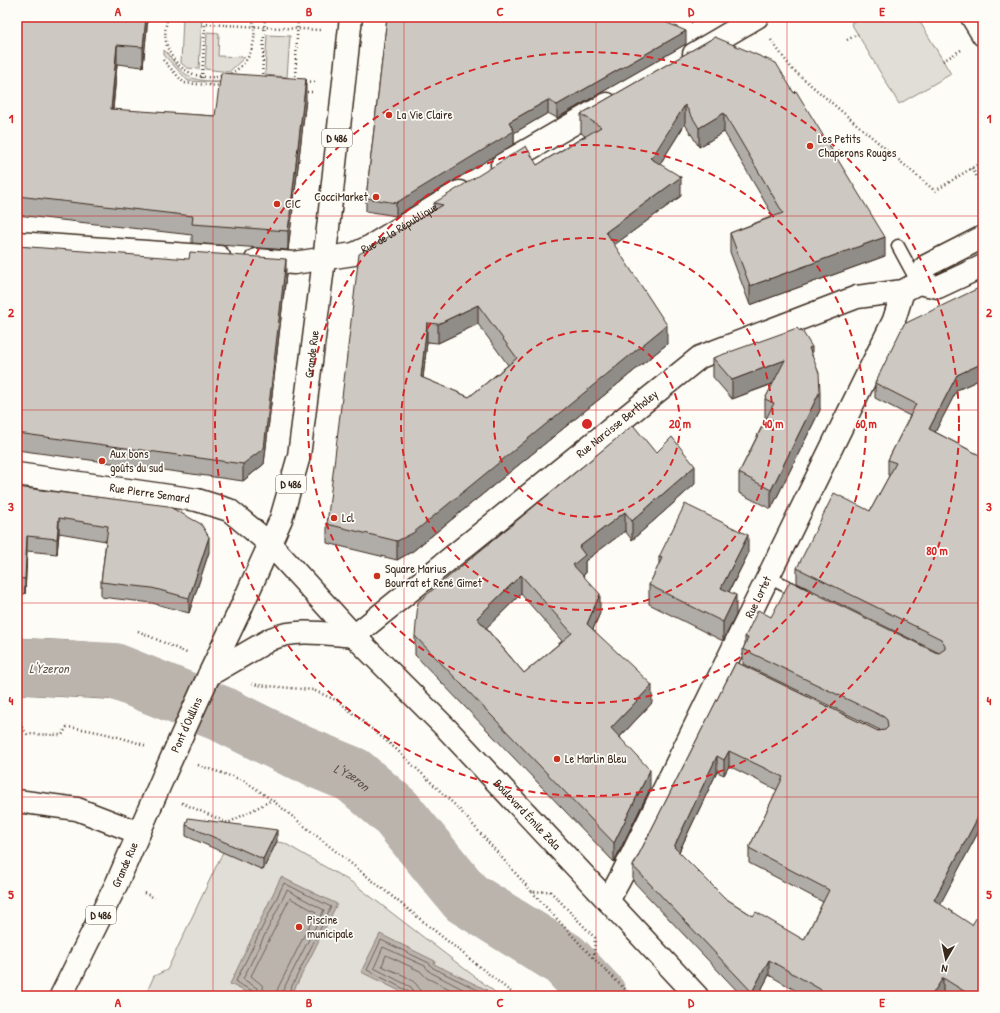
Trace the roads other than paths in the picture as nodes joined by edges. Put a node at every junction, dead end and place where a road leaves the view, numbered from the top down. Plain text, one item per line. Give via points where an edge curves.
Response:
1 (350, 17) edge
2 (757, 17) edge
3 (972, 17) edge
4 (983, 35) edge
5 (675, 65) edge
6 (627, 92) edge
7 (983, 238) edge
8 (17, 243) edge
9 (898, 246) dead end
10 (324, 260) junction
11 (983, 266) edge
12 (910, 287) junction
13 (17, 474) edge
14 (270, 544) junction
15 (768, 577) junction
16 (814, 600) edge
17 (354, 636) junction
18 (209, 675) junction
19 (161, 784) joint
20 (17, 802) edge
21 (139, 833) junction
22 (608, 901) junction
23 (61, 996) edge
24 (697, 996) edge

1 - 10 street, Grande Rue / D 486
2 - 5 street
3 - 4 street
6 - 10 street, Rue de la République via 371,246 354,254
7 - 12 street via 926,266
8 - 10 street, Rue de la République via 294,262
9 - 12 lane
10 - 14 street, Grande Rue / D 486 via 299,456 281,518
11 - 12 street, Rue Narcisse Bertholey via 938,287
12 - 15 street, Rue Lortet
12 - 17 street, Rue Narcisse Bertholey via 857,297 700,357
13 - 14 street, Rue Pierre Semard via 197,500 229,510
14 - 17 street, Boulevard Émile Zola
14 - 18 street, Grande Rue / D 486, bridge
15 - 16 lane
15 - 22 street, Rue Lortet via 731,666
17 - 18 street, bridge via 307,633 280,635
17 - 22 street, Boulevard Émile Zola via 447,729
18 - 19 street, Pont d'Oullins / D 486, bridge
19 - 21 street, Grande Rue / D 486
20 - 21 street via 77,809
21 - 23 street, Grande Rue / D 486
22 - 24 street, Boulevard Émile Zola

